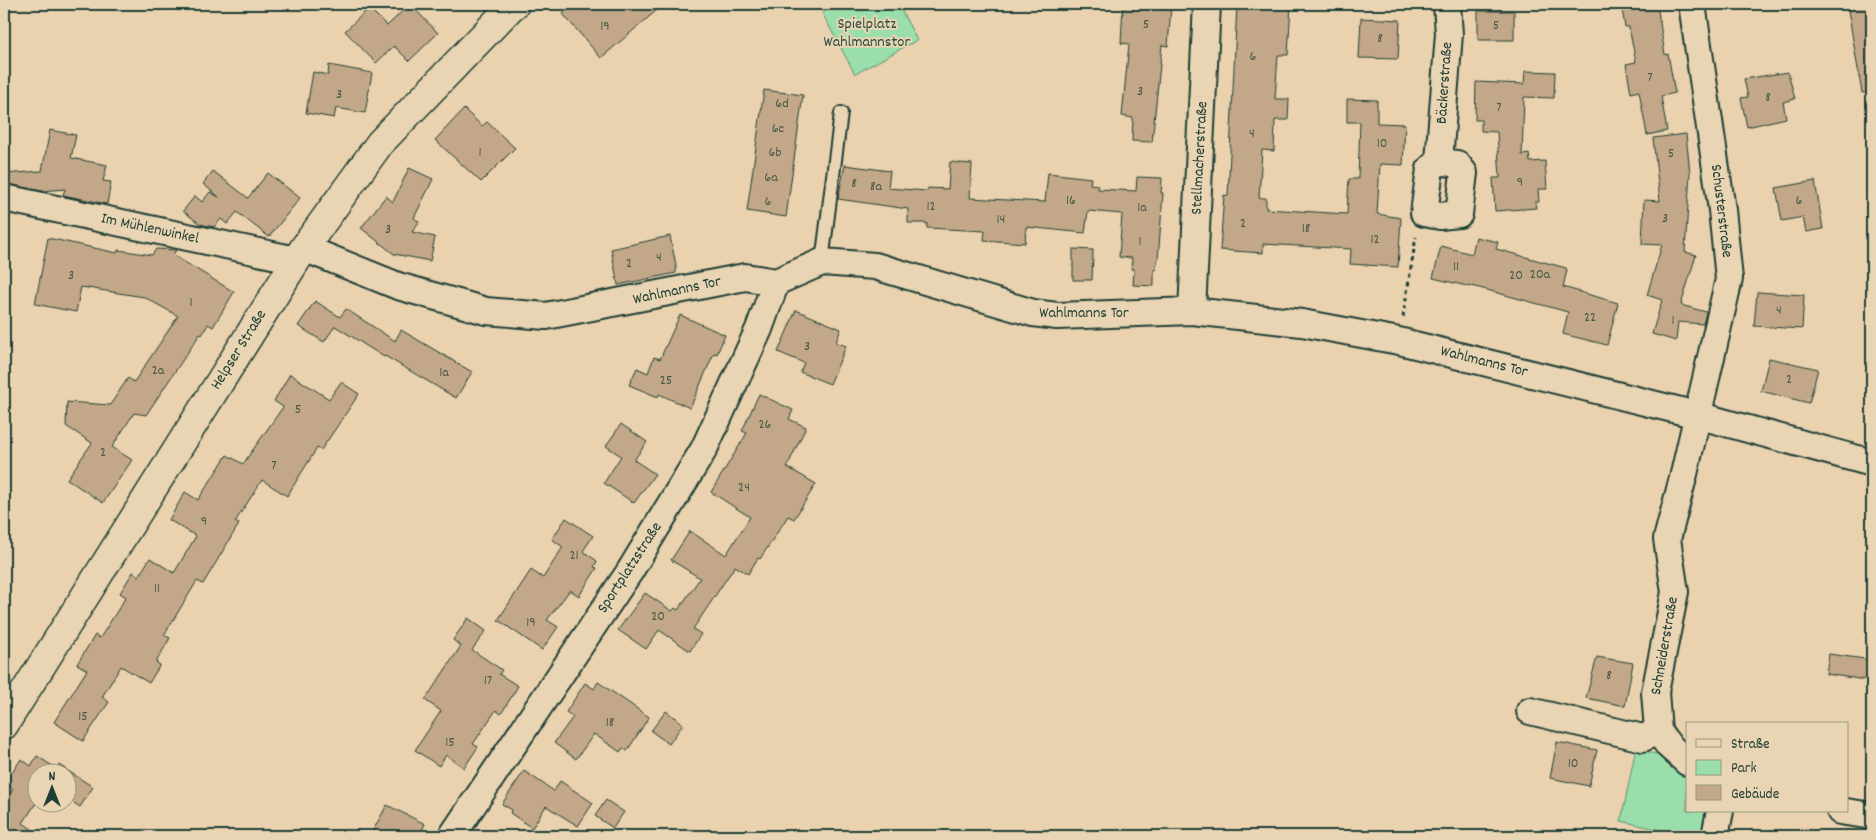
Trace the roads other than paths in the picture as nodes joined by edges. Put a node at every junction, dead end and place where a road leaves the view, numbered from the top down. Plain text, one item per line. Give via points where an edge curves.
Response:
1 (513, 4) edge
2 (1207, 4) edge
3 (1447, 4) edge
4 (1692, 4) edge
5 (841, 113) dead end
6 (1439, 161) junction
7 (4, 198) edge
8 (300, 254) junction
9 (822, 262) junction
10 (776, 282) junction
11 (1192, 311) junction
12 (1697, 415) junction
13 (1872, 463) edge
14 (1530, 711) dead end
15 (4, 725) edge
16 (1658, 731) junction
17 (1686, 761) edge
18 (1720, 812) edge
19 (1846, 812) edge
20 (1872, 816) edge
21 (452, 836) edge
22 (1715, 836) edge

1 - 8 street, Helpser Straße via 380,143
2 - 11 street, Stellmacherstraße
3 - 6 street, Bäckerstraße via 1449,34
4 - 12 street, Schusterstraße via 1729,279
5 - 9 lane
6 - 6 street, Bäckerstraße via 1457,164 1464,174 1459,214 1440,216 1424,213 1430,169
7 - 8 street, Im Mühlenwinkel
8 - 10 street, Wahlmanns Tor via 486,311 546,316 746,277
8 - 15 street, Helpser Straße
9 - 10 street, Wahlmanns Tor
9 - 11 street, Wahlmanns Tor via 875,266 1032,313 1057,316
10 - 21 street, Sportplatzstraße via 759,329 704,449 630,571
11 - 12 street, Wahlmanns Tor via 1302,323 1399,340
12 - 13 street, Wahlmanns Tor
12 - 16 street, Schneiderstraße via 1667,539 1675,592 1655,692
14 - 16 street via 1643,738
16 - 17 street via 1668,746
18 - 22 street
19 - 20 street

